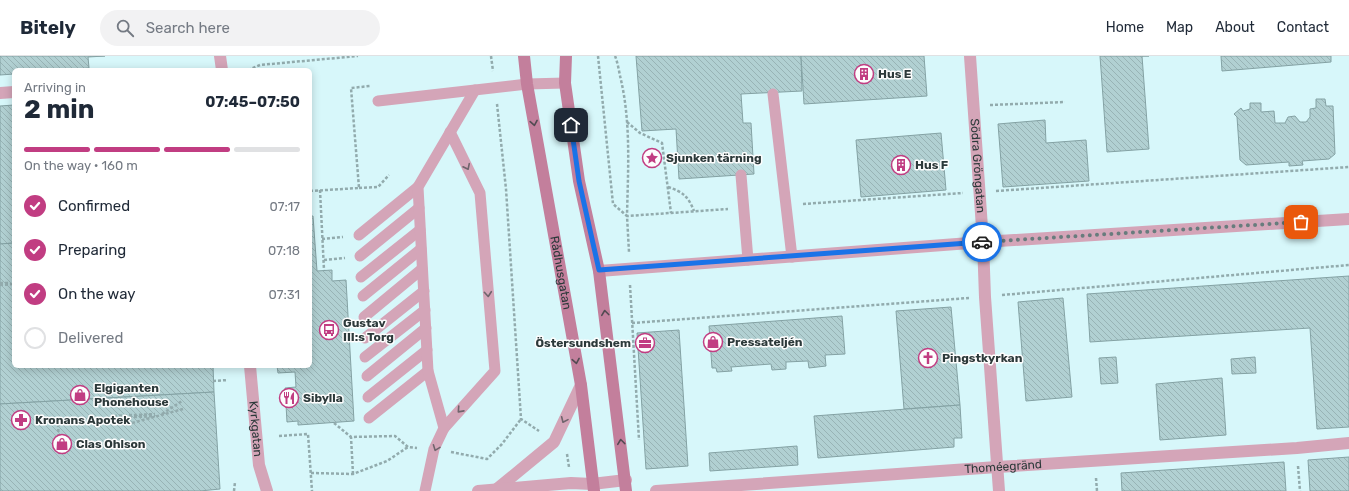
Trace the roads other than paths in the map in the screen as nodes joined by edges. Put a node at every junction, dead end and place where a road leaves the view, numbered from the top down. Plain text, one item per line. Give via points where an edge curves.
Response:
1 (220, 56) edge
2 (524, 56) edge
3 (566, 56) edge
4 (970, 56) edge
5 (222, 68) edge
6 (565, 83) junction
7 (527, 84) junction
8 (475, 90) junction
9 (12, 92) edge
10 (0, 93) edge
11 (773, 94) dead end
12 (379, 101) road end
13 (450, 132) junction
14 (741, 175) dead end
15 (418, 187) junction
16 (419, 208) junction
17 (1349, 219) edge
18 (420, 230) junction
19 (359, 235) dead end
20 (983, 242) junction
21 (421, 249) junction
22 (360, 256) dead end
23 (792, 257) junction
24 (748, 260) junction
25 (422, 269) junction
26 (599, 270) junction
27 (361, 277) dead end
28 (424, 291) junction
29 (363, 296) dead end
30 (425, 310) junction
31 (364, 317) dead end
32 (426, 328) junction
33 (365, 338) dead end
34 (427, 350) junction
35 (365, 357) dead end
36 (250, 368) edge
37 (428, 371) junction
38 (367, 376) dead end
39 (580, 385) junction
40 (368, 397) dead end
41 (369, 418) dead end
42 (444, 428) junction
43 (1349, 444) edge
44 (997, 467) junction
45 (626, 486) edge
46 (593, 487) edge
47 (497, 489) junction
48 (267, 491) edge
49 (425, 491) edge
50 (478, 491) edge
51 (656, 491) edge
52 (999, 491) edge

1 - 5 street
2 - 7 main road, Rådhusgatan
3 - 6 main road
4 - 20 street, Södra Gröngatan
6 - 7 lane
6 - 26 main road via 579,181
7 - 8 lane
7 -> 39 main road, Rådhusgatan
8 - 12 lane
8 - 13 lane
9 - 10 street
11 - 23 lane
13 - 15 lane
13 -> 42 lane via 480,193 495,371
14 - 24 lane
15 - 16 lane
15 - 19 lane
16 - 18 lane
16 - 22 lane
17 - 20 street
18 - 21 lane
18 - 27 lane
20 - 23 street
20 - 44 street, Södra Gröngatan
21 - 25 lane
21 - 29 lane
23 - 24 street
24 - 26 street
25 - 28 lane
25 - 31 lane
45 -> 26 main road
28 - 30 lane
28 - 33 lane
30 - 32 lane
30 - 35 lane
32 - 34 lane
32 - 38 lane
34 - 37 lane
34 - 40 lane
36 - 48 street, Kyrkgatan via 259,465
37 - 41 lane
37 - 42 lane
39 - 46 main road, Rådhusgatan
39 -> 47 street via 554,442
42 -> 49 lane via 434,449
43 - 44 street, Thoméegränd
44 - 51 street, Thoméegränd
44 - 52 street, Södra Gröngatan
45 - 46 street
46 - 47 street via 571,484
47 - 50 street

